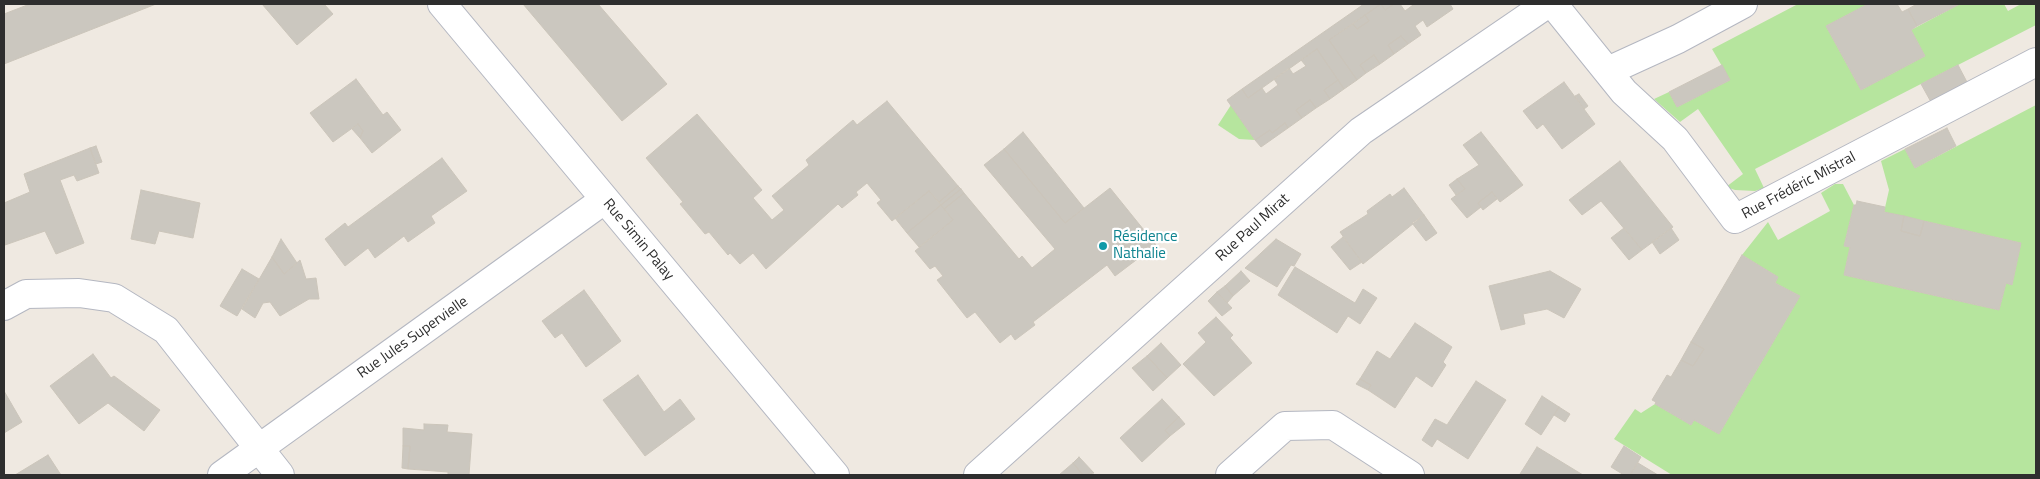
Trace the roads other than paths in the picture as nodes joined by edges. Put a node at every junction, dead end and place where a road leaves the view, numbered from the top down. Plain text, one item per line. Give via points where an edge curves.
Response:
1 (442, 4) edge
2 (1547, 4) edge
3 (1553, 4) edge
4 (1743, 4) edge
5 (2036, 62) edge
6 (1608, 70) junction
7 (604, 200) junction
8 (4, 306) edge
9 (258, 449) junction
10 (222, 475) edge
11 (280, 475) edge
12 (835, 475) edge
13 (978, 475) edge
14 (1230, 475) edge
15 (1410, 475) edge

1 - 7 street, Rue Simin Palay
2 - 13 street, Rue Paul Mirat via 1361,131
3 - 6 street, Rue Frédéric Mistral
4 - 6 street via 1678,39
5 - 6 street, Rue Frédéric Mistral via 1735,219 1675,139 1624,92
7 - 9 street, Rue Jules Supervielle
7 - 12 street, Rue Simin Palay
8 - 9 street via 26,294 79,293 114,298 166,330
9 - 10 street, Rue Jules Supervielle
9 - 11 street
14 - 15 street via 1285,426 1333,425

